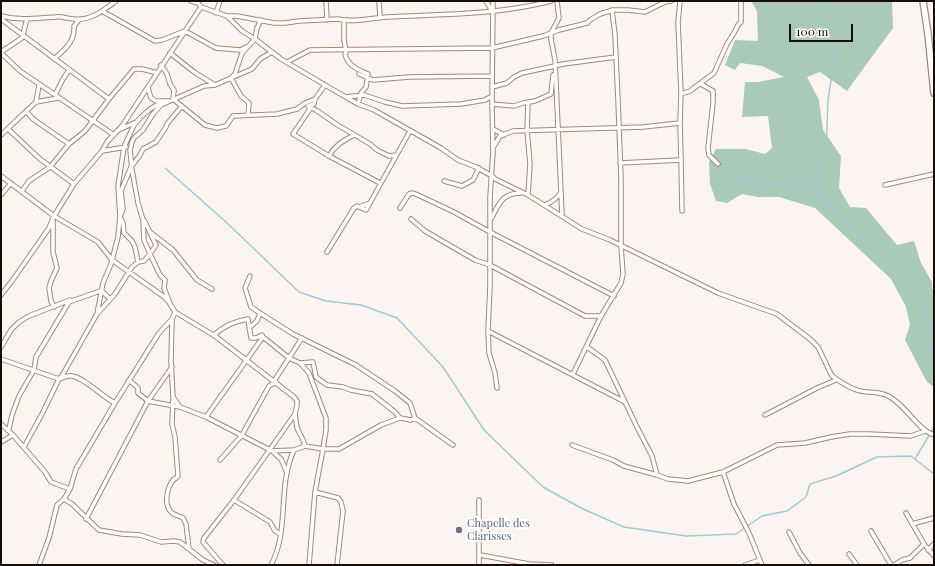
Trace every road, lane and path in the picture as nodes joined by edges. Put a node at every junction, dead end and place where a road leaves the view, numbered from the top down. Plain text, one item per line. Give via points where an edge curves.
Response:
1 (116, 1) edge
2 (192, 1) edge
3 (220, 1) edge
4 (326, 1) edge
5 (379, 1) edge
6 (486, 1) edge
7 (493, 1) edge
8 (551, 1) edge
9 (557, 1) edge
10 (670, 1) edge
11 (680, 1) edge
12 (741, 1) edge
13 (923, 1) edge
14 (199, 4) edge
15 (612, 10) junction
16 (492, 11) junction
17 (102, 12) junction
18 (216, 13) junction
19 (228, 16) junction
20 (380, 17) junction
21 (1, 18) edge
22 (27, 19) junction
23 (79, 20) junction
24 (261, 20) junction
25 (327, 20) junction
26 (344, 21) junction
27 (185, 31) junction
28 (551, 33) junction
29 (931, 34) edge
30 (23, 36) junction
31 (255, 39) junction
32 (248, 47) junction
33 (492, 48) junction
34 (346, 49) junction
35 (272, 52) junction
36 (1, 53) edge
37 (170, 53) junction
38 (616, 57) junction
39 (54, 59) junction
40 (287, 62) junction
41 (162, 66) junction
42 (554, 66) junction
43 (69, 70) junction
44 (933, 71) edge
45 (157, 73) junction
46 (359, 74) dead end
47 (492, 76) junction
48 (231, 78) junction
49 (367, 78) junction
50 (701, 84) junction
51 (39, 85) junction
52 (215, 85) junction
53 (325, 85) junction
54 (492, 86) junction
55 (148, 88) junction
56 (934, 93) edge
57 (681, 94) junction
58 (360, 95) junction
59 (57, 96) junction
60 (492, 96) junction
61 (346, 97) junction
62 (109, 99) junction
63 (315, 99) junction
64 (171, 100) junction
65 (36, 102) junction
66 (528, 102) junction
67 (358, 104) junction
68 (492, 104) junction
69 (182, 106) junction
70 (308, 106) junction
71 (26, 111) junction
72 (248, 115) junction
73 (93, 121) junction
74 (137, 121) junction
75 (680, 123) junction
76 (619, 127) junction
77 (8, 129) junction
78 (493, 129) junction
79 (118, 130) junction
80 (527, 130) junction
81 (558, 130) junction
82 (410, 131) junction
83 (1, 135) edge
84 (114, 135) junction
85 (354, 135) junction
86 (504, 135) junction
87 (69, 144) junction
88 (131, 146) junction
89 (124, 147) junction
90 (494, 147) junction
91 (102, 151) junction
92 (397, 155) junction
93 (329, 156) junction
94 (681, 160) junction
95 (620, 163) junction
96 (718, 164) dead end
97 (50, 167) junction
98 (132, 167) junction
99 (479, 168) junction
100 (934, 174) edge
101 (1, 176) edge
102 (492, 176) junction
103 (444, 181) dead end
104 (11, 183) junction
105 (380, 183) junction
106 (74, 184) junction
107 (885, 185) dead end
108 (22, 191) junction
109 (561, 191) junction
110 (523, 193) junction
111 (1, 195) edge
112 (528, 195) junction
113 (545, 205) junction
114 (400, 208) dead end
115 (682, 211) dead end
116 (562, 215) junction
117 (120, 217) junction
118 (53, 218) junction
119 (411, 219) dead end
120 (144, 220) junction
121 (491, 220) junction
122 (150, 232) junction
123 (490, 232) junction
124 (621, 246) junction
125 (327, 252) dead end
126 (150, 254) junction
127 (112, 260) junction
128 (138, 262) junction
129 (490, 265) junction
130 (128, 273) junction
131 (250, 276) dead end
132 (212, 289) dead end
133 (102, 291) junction
134 (1, 295) edge
135 (614, 296) junction
136 (110, 299) junction
137 (70, 300) junction
138 (169, 302) junction
139 (54, 307) junction
140 (175, 312) junction
141 (260, 313) junction
142 (97, 314) junction
143 (601, 316) junction
144 (172, 319) junction
145 (249, 328) junction
146 (488, 331) junction
147 (214, 335) junction
148 (263, 338) junction
149 (302, 338) junction
150 (1, 347) edge
151 (587, 347) junction
152 (289, 358) junction
153 (1, 359) edge
154 (247, 360) junction
155 (300, 363) junction
156 (172, 367) junction
157 (34, 370) junction
158 (573, 374) junction
159 (59, 379) junction
160 (129, 380) junction
161 (836, 380) junction
162 (275, 381) junction
163 (497, 388) dead end
164 (173, 398) junction
165 (148, 401) junction
166 (625, 402) junction
167 (114, 403) junction
168 (174, 406) junction
169 (180, 407) junction
170 (295, 414) junction
171 (765, 415) dead end
172 (206, 417) junction
173 (400, 418) junction
174 (415, 418) junction
175 (1, 424) edge
176 (8, 429) junction
177 (925, 431) junction
178 (13, 435) junction
179 (242, 435) junction
180 (934, 435) edge
181 (1, 442) edge
182 (453, 444) dead end
183 (572, 445) dead end
184 (305, 446) junction
185 (24, 447) junction
186 (323, 449) junction
187 (271, 450) junction
188 (294, 450) junction
189 (220, 460) dead end
190 (723, 472) junction
191 (657, 474) junction
192 (287, 475) junction
193 (70, 489) junction
194 (315, 492) junction
195 (64, 499) junction
196 (234, 500) junction
197 (479, 500) dead end
198 (906, 513) dead end
199 (86, 518) junction
200 (934, 518) edge
201 (912, 524) junction
202 (871, 531) dead end
203 (789, 532) dead end
204 (280, 534) junction
205 (924, 544) junction
206 (934, 544) edge
207 (189, 549) junction
208 (928, 550) junction
209 (849, 554) dead end
210 (480, 555) junction
211 (934, 556) edge
212 (760, 560) junction
213 (39, 565) edge
214 (214, 565) edge
215 (223, 565) edge
216 (271, 565) edge
217 (309, 565) edge
218 (337, 565) edge
219 (479, 565) edge
220 (552, 565) edge
221 (745, 565) edge
222 (762, 565) edge
223 (809, 565) edge
224 (857, 565) edge
225 (893, 565) edge

1 - 17 street
2 - 14 street
3 - 18 street
4 - 25 street
5 - 20 street
6 - 16 street
7 - 16 street
8 - 16 street
9 - 28 street via 559,18
10 - 15 street via 645,12
11 - 57 street via 678,22
12 - 50 street via 741,22 727,44 714,73
13 - 29 highway
14 - 18 street
14 - 27 street
15 - 28 street via 587,23
15 - 38 street
16 - 20 street
16 - 33 street
17 - 23 street
17 - 27 street via 155,41
18 - 19 street
19 - 24 street
19 - 31 street via 242,31
20 - 26 street
21 - 22 street
21 - 30 street
22 - 23 street via 56,17
22 - 30 street
23 - 39 street via 74,26 67,47
24 - 25 street via 285,23
24 - 31 street via 256,28
25 - 26 street
26 - 34 street
27 - 32 street via 216,48 240,50
27 - 37 street
28 - 33 street
28 - 42 street
29 - 44 highway
30 - 36 street
30 - 39 street
31 - 32 street
31 - 35 street
32 - 48 street via 242,53 235,74
33 - 34 street
33 - 47 street
34 - 40 street via 310,50
34 - 49 street via 345,57 349,63 368,74
35 - 40 street
35 - 48 street via 260,59 252,69
36 - 51 street
37 - 41 street
37 - 52 street
38 - 42 street
38 - 76 street
39 - 43 street
40 - 53 street
41 - 45 street
41 - 64 street via 174,90
42 - 54 street via 522,73 507,83
42 - 66 street via 551,94
42 - 81 street
43 - 59 street via 62,80
43 - 62 street
44 - 56 highway
45 - 55 street
45 - 62 street via 134,69
46 - 49 street
47 - 49 street via 373,80
47 - 54 street
48 - 52 street
48 - 72 street via 241,96 249,103
49 - 58 street via 366,87
50 - 57 street via 690,92
50 - 96 street via 712,91 708,148 709,155
51 - 59 street
51 - 65 street
52 - 64 street via 204,86
53 - 61 street
53 - 63 street
54 - 60 street
55 - 64 street via 151,98 156,101
55 - 79 street
57 - 75 street
58 - 60 street via 402,106 461,104 485,100
58 - 61 street
58 - 67 street
59 - 65 street
59 - 73 street
60 - 68 street
61 - 67 street
62 - 73 street
63 - 70 street via 314,104
63 - 72 street via 297,109 277,114
64 - 69 street
64 - 74 street via 150,109
64 - 88 street via 156,109
65 - 71 street
66 - 68 street via 509,107
66 - 80 street
67 - 82 street via 374,110
68 - 78 street
69 - 72 street via 205,125 217,128 226,126 233,116
69 - 98 street via 156,142 143,149
70 - 85 street
70 - 93 street via 310,109 293,134
71 - 77 street
71 - 87 street
73 - 84 street
73 - 87 street
74 - 79 street
74 - 89 street
75 - 76 street
75 - 94 street
76 - 81 street
76 - 95 street
77 - 83 street
77 - 97 street
78 - 86 street
78 - 90 street
79 - 84 street
80 - 81 street
80 - 86 street
80 - 112 street via 530,164
81 - 109 street
82 - 92 street
82 - 99 street via 458,160
84 - 91 street
85 - 92 street via 389,156
85 - 93 street via 337,144
86 - 90 street via 500,136
87 - 97 street
88 - 89 street
88 - 98 street
89 - 91 street
89 - 117 street via 118,186
90 - 102 street
91 - 106 street
92 - 105 street
93 - 105 street
94 - 95 street
94 - 115 street
95 - 124 street
97 - 106 street
97 - 108 street via 29,181
98 - 117 street via 121,191 123,209
98 - 120 street via 138,203
99 - 102 street
99 - 103 street via 473,180 462,186
100 - 107 street
101 - 104 street
102 - 110 street
102 - 121 street
104 - 108 street
104 - 111 street
105 - 125 street via 366,210 357,206 354,208
106 - 118 street
108 - 118 street
109 - 113 street via 558,197
109 - 116 street
110 - 112 street
110 - 121 street via 511,194 500,201
112 - 113 street
113 - 116 street
114 - 123 street via 409,194 413,193
116 - 124 street via 582,229
117 - 127 street
117 - 128 street via 124,233 135,247
118 - 127 street via 98,242
118 - 134 street via 49,228
118 - 139 street via 53,252 57,268 49,288
119 - 129 street via 425,231 474,260
120 - 122 street
120 - 126 street via 144,240
121 - 123 street
122 - 126 street via 156,245
122 - 132 street via 173,250 197,280
123 - 129 street
123 - 135 street
124 - 135 street via 623,274
124 - 161 street via 718,293 777,314 810,339
126 - 128 street via 144,261
126 - 138 street via 165,280 164,288
127 - 130 street
127 - 133 street
128 - 130 street
129 - 143 street via 585,316
129 - 146 street
130 - 136 street
130 - 138 street via 146,283
131 - 141 street via 245,288 252,307
133 - 136 street
133 - 137 street
133 - 142 street
135 - 143 street
136 - 142 street
137 - 139 street
137 - 157 street via 40,349
138 - 140 street
139 - 150 street via 19,322
140 - 144 street
140 - 147 street
141 - 145 street via 257,321
141 - 149 street
142 - 159 street
143 - 151 street
144 - 156 street
144 - 160 street via 159,333
145 - 147 street via 248,319 235,321
145 - 148 street via 251,338 262,335
146 - 158 street
146 - 163 street via 489,353
147 - 154 street
148 - 152 street
148 - 154 street
149 - 152 street
149 - 174 street via 356,365 400,394 410,403
151 - 158 street
151 - 166 street via 605,360
152 - 155 street
152 - 162 street
153 - 157 street
154 - 162 street
154 - 172 street
155 - 173 street via 313,362 316,377 327,385 372,394
155 - 186 street via 309,373 326,418
156 - 164 street
156 - 165 street
157 - 159 street
157 - 176 street via 19,396
158 - 166 street
159 - 167 street via 73,376 86,382
159 - 185 street
160 - 165 street via 138,388 138,393
160 - 167 street
161 - 171 street
161 - 177 street via 857,390 889,396
162 - 170 street via 297,401
162 - 179 street via 269,386
164 - 168 street
164 - 169 street
165 - 168 street
165 - 199 street
166 - 191 street via 652,456
167 - 193 street via 76,469
168 - 169 street
168 - 207 street via 172,424 178,476 173,480 166,497 170,511 183,518 186,524
169 - 172 street
170 - 184 street via 297,428
170 - 187 street
172 - 179 street
173 - 174 street
173 - 186 street via 381,425 339,449
174 - 182 street
175 - 176 street
176 - 178 street
177 - 180 street
177 - 190 street via 911,436 850,434 805,443 779,444
178 - 181 street
178 - 185 street
179 - 187 street
179 - 189 street
183 - 191 street via 624,466
184 - 186 street
184 - 188 street
185 - 193 street via 53,484
186 - 194 street
187 - 188 street
187 - 192 street via 280,459
187 - 196 street
188 - 192 street
190 - 191 street via 688,481 668,479
190 - 212 street via 734,504
192 - 204 street
193 - 195 street
194 - 217 street
194 - 218 street via 338,498 341,502 343,511
195 - 199 street
195 - 213 street via 57,505
196 - 204 street via 270,522
196 - 215 street via 203,540
197 - 210 street
198 - 201 street
199 - 207 street via 99,530 140,535 162,542 177,541
200 - 201 street
201 - 205 street
202 - 225 street
203 - 223 street
204 - 216 street
205 - 208 street
205 - 225 street via 910,558
206 - 208 street
207 - 214 street
208 - 211 street
209 - 224 street
210 - 219 street
210 - 220 street via 530,564
212 - 221 street
212 - 222 street

